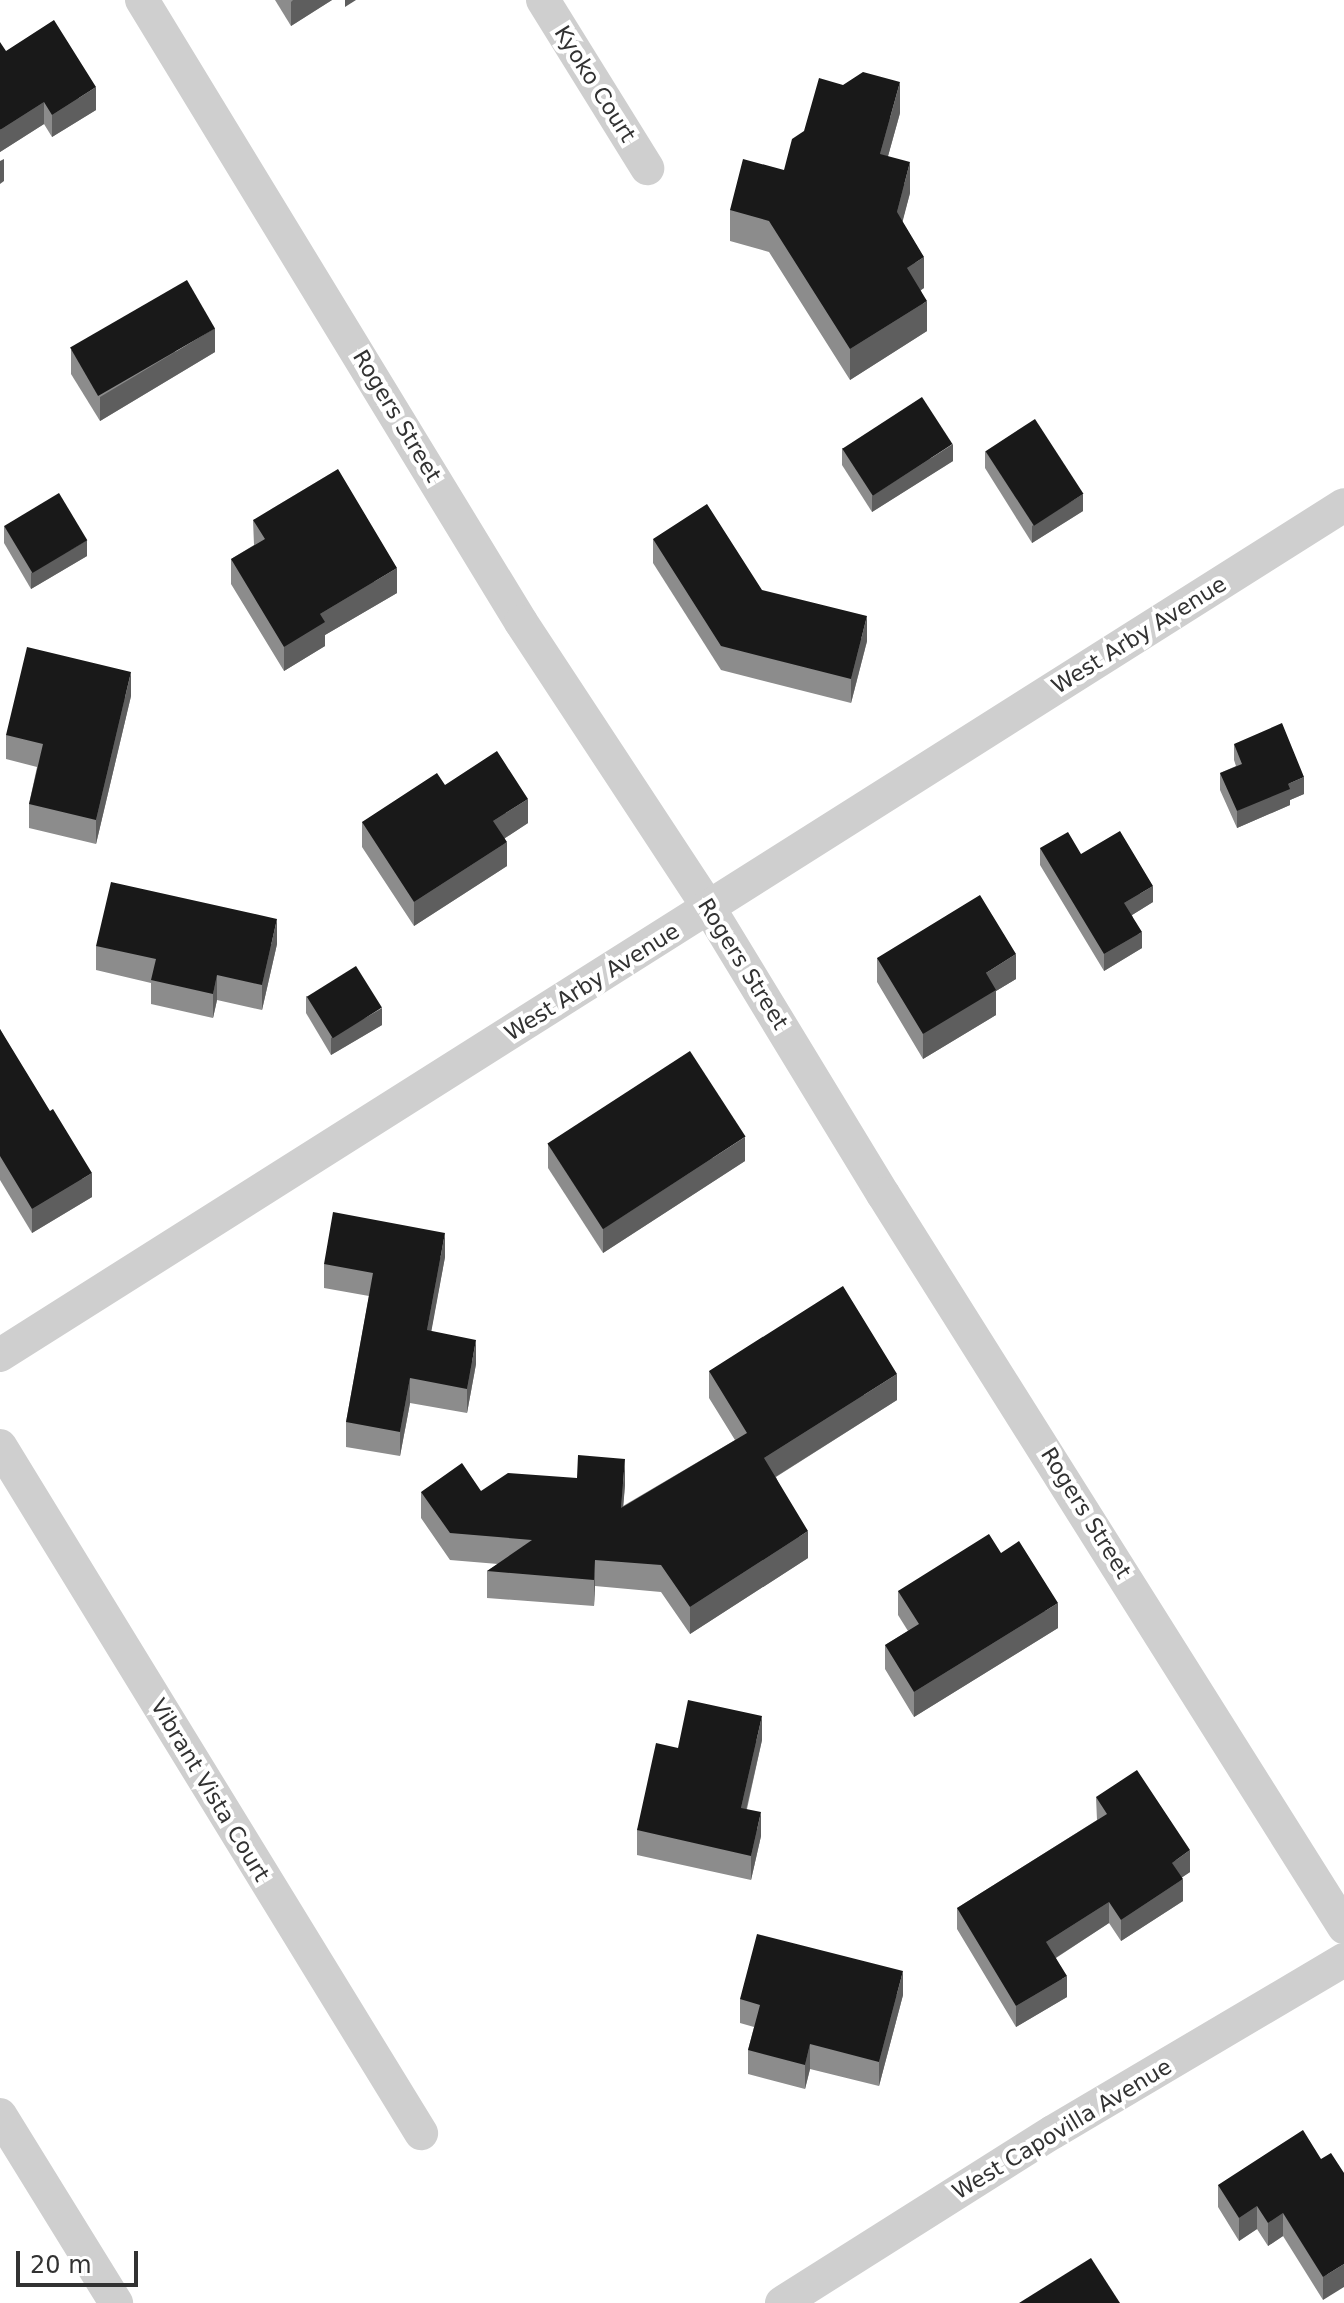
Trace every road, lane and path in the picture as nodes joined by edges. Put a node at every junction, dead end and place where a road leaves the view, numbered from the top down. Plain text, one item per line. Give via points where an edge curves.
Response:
1 (142, 0) edge
2 (543, 0) edge
3 (647, 168) dead end
4 (1344, 505) edge
5 (709, 908) junction
6 (0, 1355) edge
7 (0, 1446) edge
8 (1344, 1927) edge
9 (1344, 1960) edge
10 (0, 2115) edge
11 (421, 2133) dead end
12 (116, 2303) edge
13 (782, 2303) edge

1 - 5 street, Rogers Street via 521,622
2 - 3 street, Kyoko Court
4 - 5 street, West Arby Avenue
5 - 6 street, West Arby Avenue
5 - 8 street, Rogers Street
7 - 11 street, Vibrant Vista Court
9 - 13 street, West Capovilla Avenue via 1053,2132
10 - 12 street

